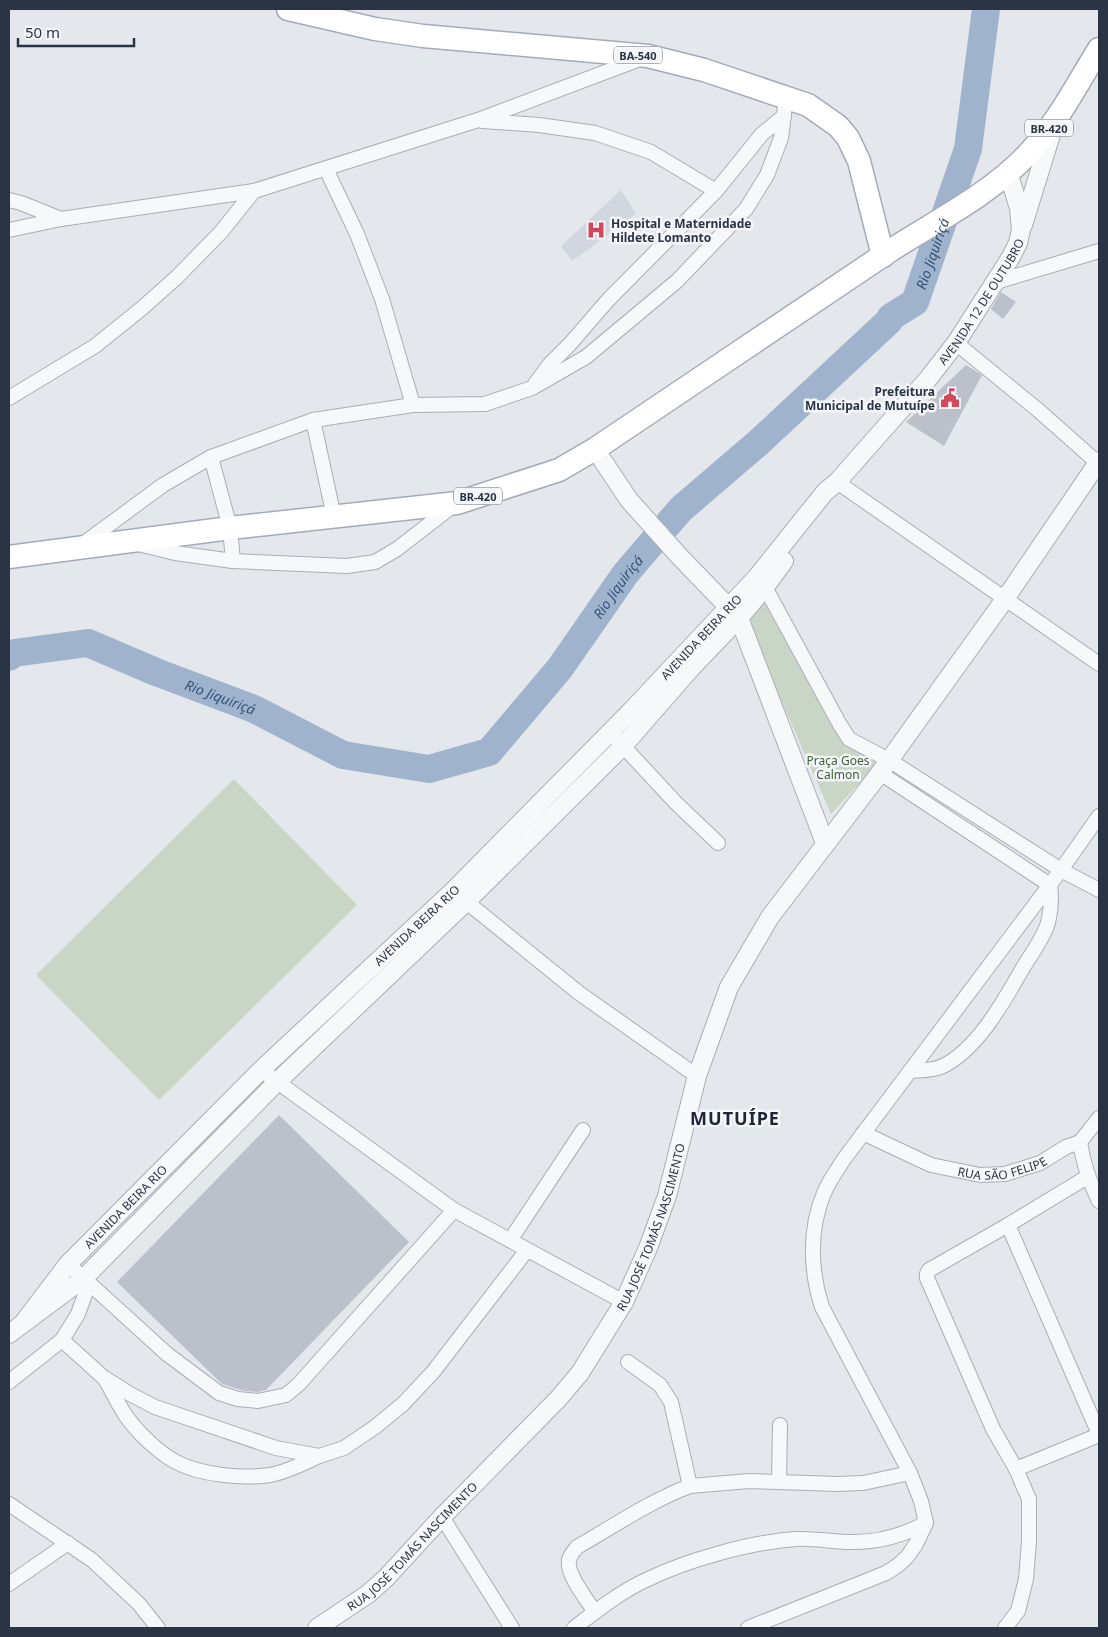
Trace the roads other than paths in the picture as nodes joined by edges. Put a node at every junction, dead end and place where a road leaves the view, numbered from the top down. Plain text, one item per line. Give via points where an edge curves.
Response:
1 (288, 9) edge
2 (1099, 48) edge
3 (648, 56) junction
4 (785, 107) junction
5 (478, 120) junction
6 (1055, 120) junction
7 (326, 169) junction
8 (1008, 172) junction
9 (716, 190) junction
10 (254, 191) junction
11 (9, 200) edge
12 (61, 219) junction
13 (9, 230) edge
14 (1021, 230) junction
15 (1099, 251) edge
16 (886, 254) junction
17 (996, 282) junction
18 (956, 343) junction
19 (532, 388) junction
20 (9, 398) edge
21 (413, 405) junction
22 (313, 420) junction
23 (595, 450) junction
24 (211, 457) junction
25 (1099, 463) edge
26 (837, 482) junction
27 (457, 503) junction
28 (334, 517) junction
29 (230, 528) junction
30 (126, 541) junction
31 (78, 548) junction
32 (9, 557) edge
33 (233, 561) junction
34 (761, 582) junction
35 (1005, 599) junction
36 (734, 613) junction
37 (1099, 664) edge
38 (610, 732) junction
39 (623, 746) junction
40 (885, 766) junction
41 (1099, 816) edge
42 (986, 822) junction
43 (977, 837) junction
44 (718, 843) dead end
45 (825, 843) junction
46 (1061, 870) junction
47 (1050, 885) junction
48 (1099, 890) edge
49 (460, 897) junction
50 (261, 1070) junction
51 (910, 1071) junction
52 (696, 1076) junction
53 (276, 1082) junction
54 (1099, 1118) edge
55 (583, 1130) dead end
56 (863, 1133) junction
57 (1080, 1142) junction
58 (1087, 1176) junction
59 (1099, 1201) edge
60 (454, 1210) junction
61 (1008, 1225) junction
62 (511, 1239) junction
63 (527, 1250) junction
64 (68, 1264) junction
65 (87, 1281) junction
66 (624, 1302) junction
67 (24, 1322) junction
68 (9, 1334) edge
69 (62, 1340) junction
70 (628, 1362) dead end
71 (103, 1377) junction
72 (9, 1382) edge
73 (780, 1426) dead end
74 (1099, 1435) edge
75 (319, 1456) junction
76 (1016, 1469) junction
77 (910, 1473) junction
78 (779, 1482) junction
79 (690, 1486) junction
80 (9, 1504) edge
81 (442, 1517) junction
82 (926, 1523) junction
83 (68, 1543) junction
84 (9, 1584) edge
85 (595, 1612) junction
86 (158, 1628) edge
87 (317, 1628) edge
88 (512, 1628) edge
89 (574, 1628) edge
90 (748, 1628) edge
91 (1005, 1628) edge

1 - 3 main road, BA-540 via 375,29 423,36
2 - 6 main road, BR-420
3 - 4 main road, BA-540 via 704,70
3 - 5 street
4 - 9 street
4 - 16 main road, BA-540 via 808,105 838,126 848,138 859,161
4 - 19 street via 781,138 767,175 746,209 678,281 610,338 586,357
5 - 7 street
5 - 9 street via 595,133 652,152
6 - 8 main road, BR-420 via 1026,156
6 - 14 street
7 - 10 street
7 - 21 street via 357,234 382,299
8 - 14 street, AVENIDA 12 DE OUTUBRO
8 - 16 main road, BR-420 via 982,193
9 - 19 street via 608,300
10 - 12 street
10 - 20 street via 221,232 141,309 95,346
11 - 12 street
12 - 13 street
14 - 17 street, AVENIDA 12 DE OUTUBRO via 1018,243
15 - 17 street
16 - 23 main road, BR-420
17 - 18 street, AVENIDA 12 DE OUTUBRO
18 - 25 street
18 - 26 street, AVENIDA 12 DE OUTUBRO
19 - 21 street via 485,404
21 - 22 street
22 - 24 street
22 - 28 street
23 - 27 main road, BR-420 via 559,470
23 - 36 street via 629,500
24 - 29 street
24 - 31 street via 163,485
25 - 35 street, RUA JOSÉ TOMÁS NASCIMENTO
26 - 34 street, AVENIDA 12 DE OUTUBRO via 825,492
26 - 35 street
27 - 28 main road, BR-420
27 - 33 street via 375,562 346,566
28 - 29 main road, BR-420
29 - 30 main road, BR-420
29 - 33 street
30 - 31 main road, BR-420
30 - 33 street via 175,553
31 - 32 main road, BR-420
34 - 36 street, AVENIDA BEIRA RIO
34 - 40 street via 839,724 849,738
35 - 37 street
35 - 40 street, RUA JOSÉ TOMÁS NASCIMENTO
36 - 38 street, AVENIDA BEIRA RIO
36 - 39 street, AVENIDA BEIRA RIO
36 - 45 street
38 - 39 street
38 - 49 street, AVENIDA BEIRA RIO
39 - 44 street
39 - 49 street, AVENIDA BEIRA RIO
40 - 42 street
40 - 43 street
40 - 45 street, RUA JOSÉ TOMÁS NASCIMENTO
41 - 46 street
42 - 43 street
42 - 46 street
43 - 47 street
45 - 52 street, RUA JOSÉ TOMÁS NASCIMENTO via 770,917 729,987
46 - 47 street
46 - 48 street
47 - 51 street
47 - 51 street via 1052,898 1048,924 1000,1007 962,1052 944,1065 931,1070
49 - 50 street, AVENIDA BEIRA RIO
49 - 52 street via 579,993
49 - 53 street, AVENIDA BEIRA RIO
50 - 53 street
50 - 64 street, AVENIDA BEIRA RIO
51 - 56 street
52 - 66 street, RUA JOSÉ TOMÁS NASCIMENTO via 667,1196
53 - 60 street
53 - 65 street, AVENIDA BEIRA RIO
54 - 57 street
55 - 62 street
56 - 57 street, RUA SÃO FELIPE via 931,1165 980,1175 1005,1174 1040,1163
56 - 77 street via 825,1191 820,1205 813,1234 816,1287 833,1329
57 - 58 street
58 - 59 street
58 - 61 street
60 - 62 street
60 - 65 street via 299,1384 286,1395 258,1401 220,1393 167,1354
61 - 74 street
61 - 76 street via 929,1270 927,1278 993,1429
62 - 63 street
63 - 66 street
63 - 75 street via 433,1372 403,1404 344,1448
64 - 65 street
64 - 67 street, AVENIDA BEIRA RIO
65 - 67 street, AVENIDA BEIRA RIO
65 - 69 street via 78,1314
66 - 81 street, RUA JOSÉ TOMÁS NASCIMENTO via 580,1373
67 - 68 street
69 - 71 street
69 - 72 street
70 - 79 street via 660,1385 672,1402
71 - 75 street via 155,1407 276,1448
71 - 75 street via 127,1417 150,1442 176,1462 206,1472 270,1475
73 - 78 street
74 - 76 street
76 - 91 street via 1029,1499 1029,1541 1026,1579 1018,1611
77 - 78 street via 863,1483
77 - 82 street
78 - 79 street
79 - 85 street via 657,1501 577,1547 571,1554 568,1569
80 - 83 street
81 - 87 street, RUA JOSÉ TOMÁS NASCIMENTO via 368,1594
81 - 88 street
82 - 85 street via 910,1532 874,1541 796,1539 728,1551 645,1580
82 - 90 street via 916,1544 897,1566 886,1573
83 - 84 street
83 - 86 street via 121,1586
85 - 89 street

